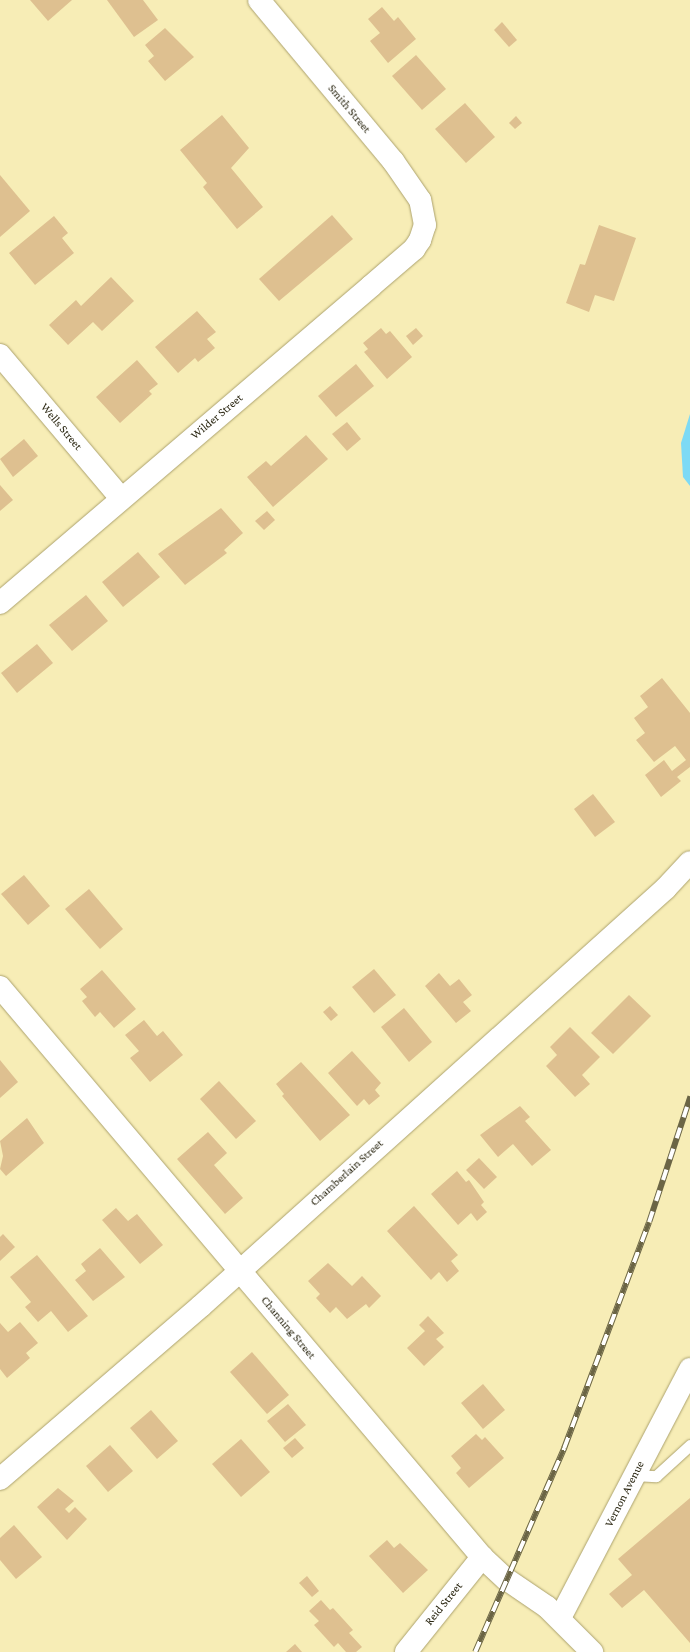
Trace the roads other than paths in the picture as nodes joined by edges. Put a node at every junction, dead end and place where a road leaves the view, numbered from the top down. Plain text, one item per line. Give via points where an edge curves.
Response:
1 (259, 0) edge
2 (425, 225) joint
3 (0, 355) edge
4 (121, 498) junction
5 (0, 603) edge
6 (690, 862) edge
7 (0, 987) edge
8 (240, 1271) junction
9 (690, 1369) edge
10 (690, 1445) edge
11 (634, 1475) junction
12 (0, 1479) edge
13 (482, 1557) junction
14 (560, 1618) junction
15 (406, 1652) edge
16 (592, 1652) edge

1 - 2 street, Smith Street via 393,161 420,200
2 - 4 street, Wilder Street via 414,249
3 - 4 street, Wells Street
4 - 5 street, Wilder Street
6 - 8 street, Chamberlain Street via 659,894
7 - 8 street, Channing Street
8 - 12 street, Chamberlain Street
8 - 13 street, Channing Street
9 - 11 street, Vernon Avenue
10 - 11 lane via 656,1476
11 - 14 street, Vernon Avenue
13 - 14 street, Channing Street
13 - 15 street, Reid Street
14 - 16 street, Channing Street

